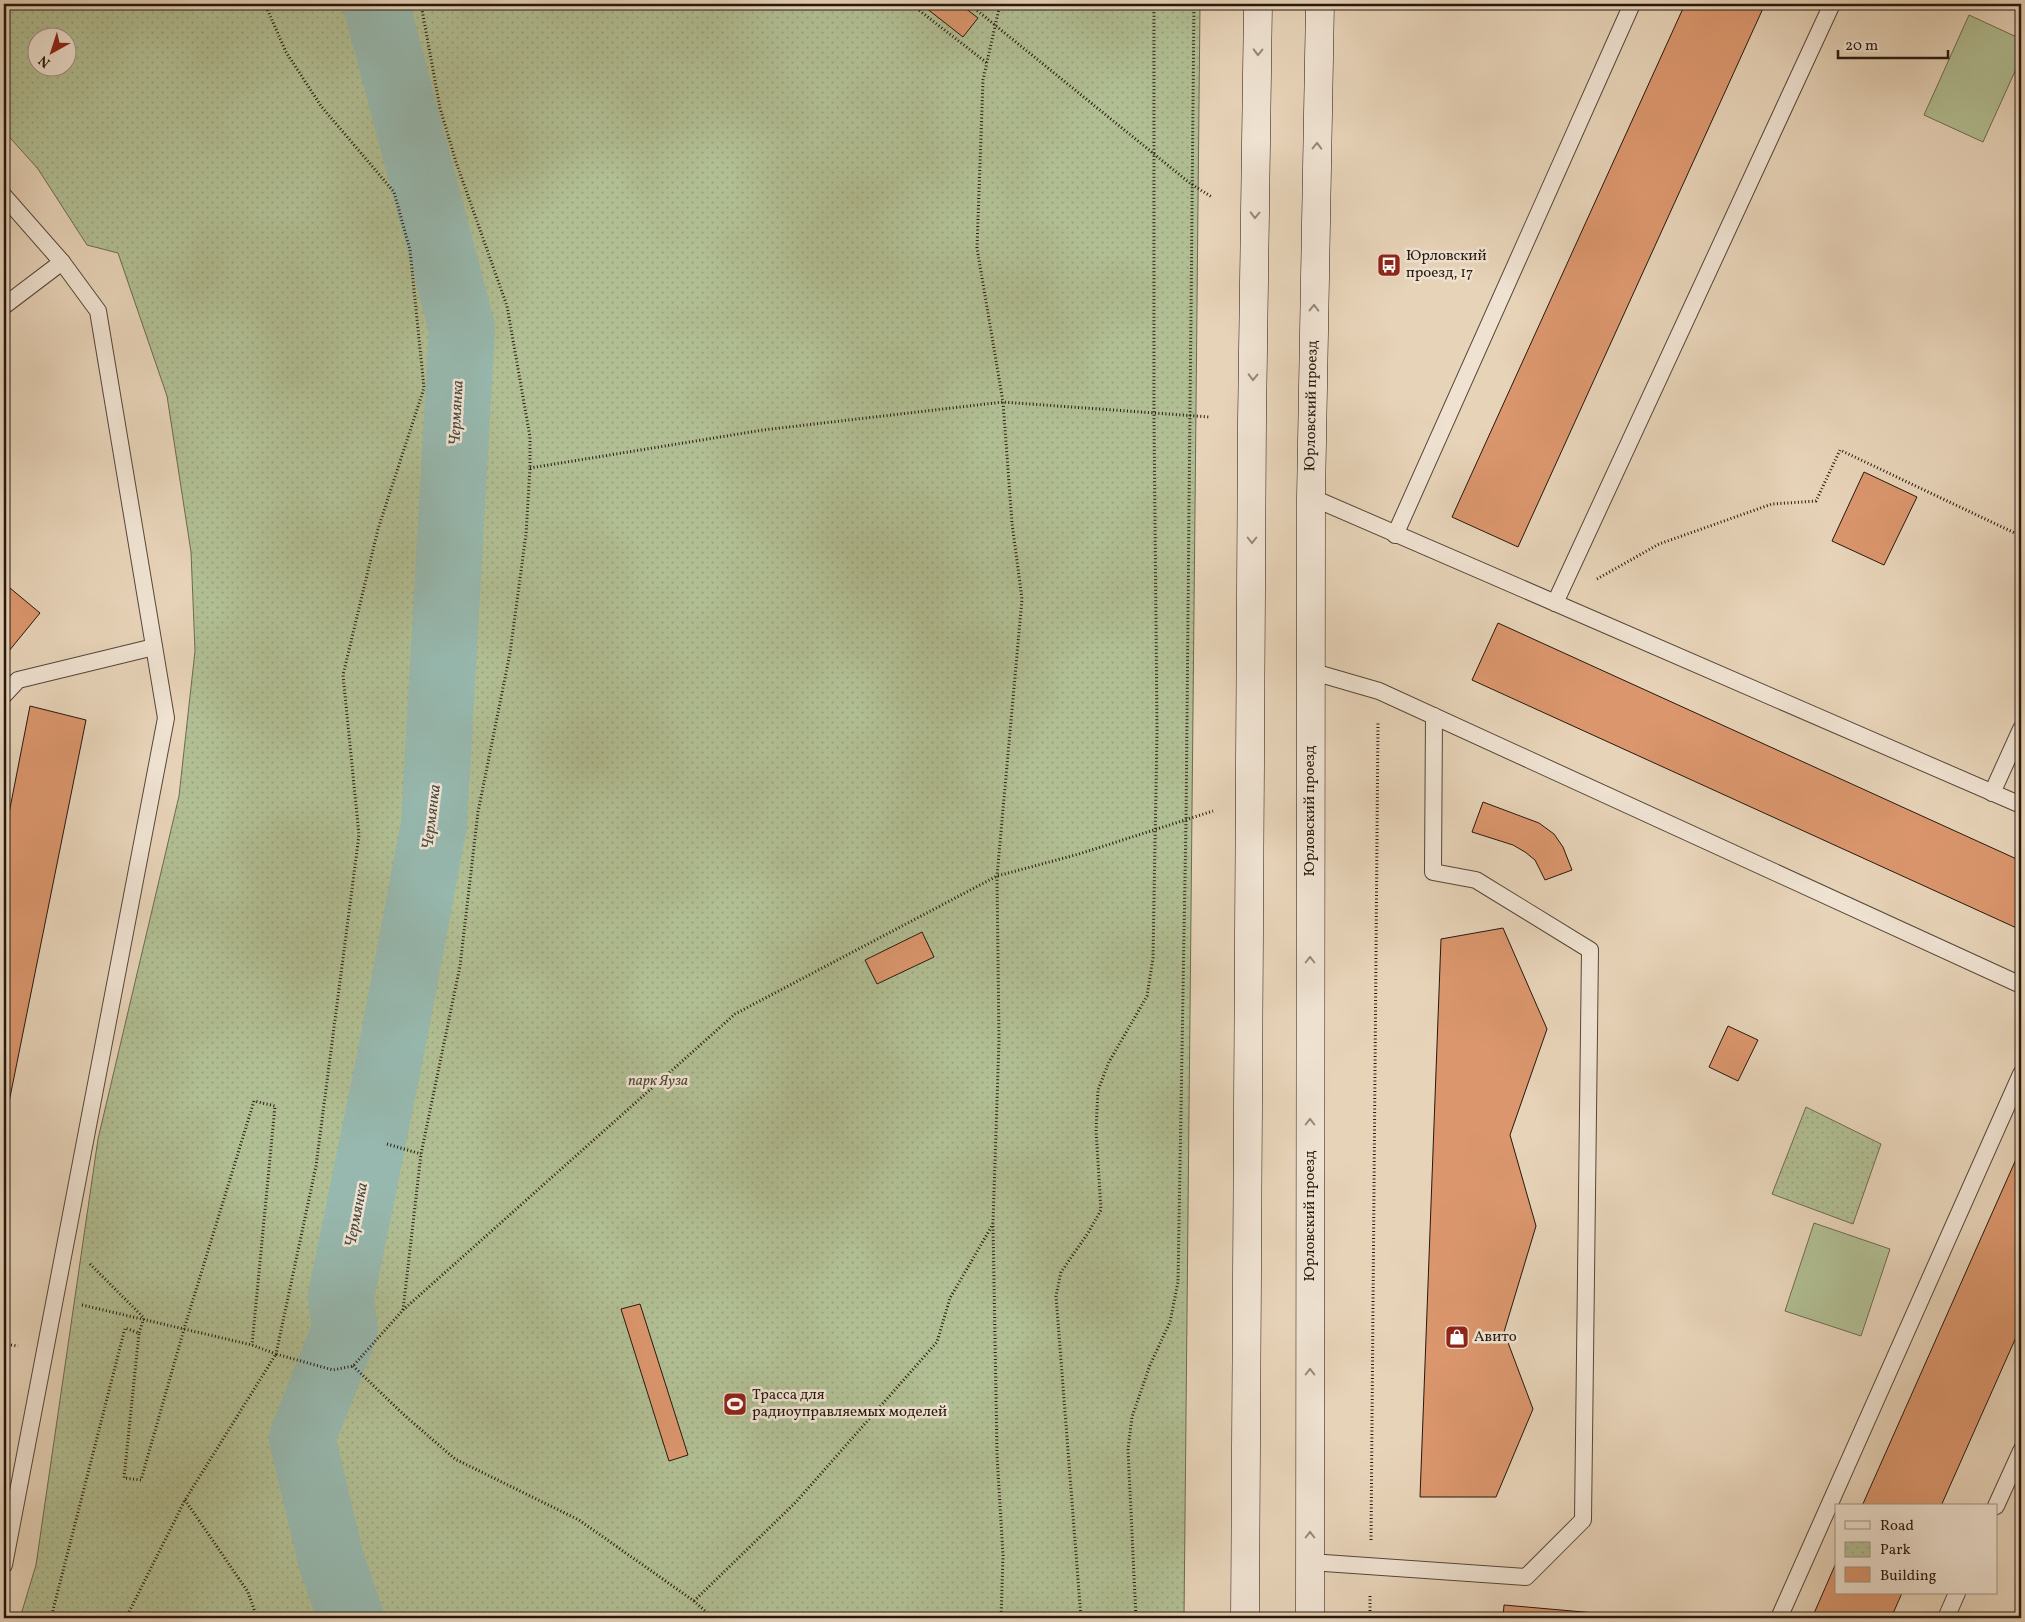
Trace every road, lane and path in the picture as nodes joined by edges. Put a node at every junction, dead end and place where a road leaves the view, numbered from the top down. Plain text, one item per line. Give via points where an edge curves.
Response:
1 (265, 4) edge
2 (421, 4) edge
3 (911, 4) edge
4 (969, 4) edge
5 (1000, 4) edge
6 (1154, 4) edge
7 (1194, 4) edge
8 (1258, 4) edge
9 (1320, 4) edge
10 (1632, 4) edge
11 (1832, 4) edge
12 (996, 26) junction
13 (987, 64) junction
14 (1154, 152) junction
15 (1192, 184) junction
16 (4, 196) edge
17 (1212, 197) dead end
18 (62, 262) junction
19 (4, 306) edge
20 (1003, 402) junction
21 (1154, 414) junction
22 (1189, 417) junction
23 (1209, 418) dead end
24 (530, 468) junction
25 (1311, 497) junction
26 (1395, 535) junction
27 (2021, 536) edge
28 (1555, 603) junction
29 (154, 648) junction
30 (1310, 671) junction
31 (1378, 691) junction
32 (4, 695) edge
33 (1434, 716) junction
34 (2021, 729) edge
35 (1992, 793) junction
36 (2021, 805) edge
37 (1213, 811) dead end
38 (1186, 820) junction
39 (1155, 830) junction
40 (997, 876) junction
41 (2021, 985) edge
42 (2021, 1074) edge
43 (387, 1144) dead end
44 (421, 1154) junction
45 (993, 1224) junction
46 (66, 1240) junction
47 (54, 1299) junction
48 (403, 1310) junction
49 (144, 1318) junction
50 (184, 1328) junction
51 (139, 1333) junction
52 (252, 1345) junction
53 (276, 1354) junction
54 (353, 1366) junction
55 (2021, 1451) edge
56 (184, 1500) junction
57 (1997, 1504) edge
58 (1310, 1562) junction
59 (4, 1565) edge
60 (1370, 1566) junction
61 (1957, 1594) edge
62 (694, 1601) junction
63 (51, 1618) edge
64 (126, 1618) edge
65 (257, 1618) edge
66 (713, 1618) edge
67 (1001, 1618) edge
68 (1082, 1618) edge
69 (1136, 1618) edge
70 (1245, 1618) edge
71 (1310, 1618) edge
72 (1370, 1618) edge
73 (1779, 1618) edge
74 (1946, 1618) edge

1 - 53 path via 286,52 321,106 394,192 410,250 424,388 378,529 343,676 359,835 316,1166
2 - 24 path via 440,108 506,306 530,437
3 - 13 path
4 - 12 path
5 - 12 path
6 - 14 path
7 - 15 path
8 -> 70 main road via 1252,421
25 -> 9 main road, Юрловский проезд
10 - 26 lane
11 - 28 lane
12 - 13 path
12 - 14 path
13 - 20 path via 983,80 977,248
14 - 15 path
14 - 21 path
15 - 17 path
15 - 22 path
16 - 18 lane
18 - 19 lane
18 - 29 lane via 98,311
20 - 21 path
20 - 24 path via 763,430
20 - 40 path via 1012,523 1022,599
21 - 22 path
21 - 39 path
22 - 23 path
22 - 38 path
24 - 44 path via 526,534 510,653 478,812 460,966
25 - 26 lane
25 - 30 main road, Юрловский проезд
26 - 28 lane
27 - 28 path via 1840,450 1816,501 1772,504 1659,544
28 - 35 lane
29 - 32 lane via 18,680
29 - 46 lane via 166,718
30 - 31 lane
58 -> 30 main road, Юрловский проезд
31 - 33 lane
31 - 60 path
33 - 41 lane
33 - 60 lane via 1433,872 1476,880 1590,950 1583,1520 1526,1577
34 - 35 lane
35 - 36 lane
37 - 38 path
38 - 39 path
38 - 69 path via 1178,1282 1170,1322 1150,1365 1132,1417 1128,1449
39 - 40 path
39 - 68 path via 1153,958 1147,996 1109,1062 1098,1090 1096,1130 1101,1210 1062,1272 1056,1296
40 - 45 path via 999,1040
40 - 48 path via 735,1014
42 - 73 lane
43 - 44 path
44 - 48 path
45 - 62 path via 950,1298 937,1342 796,1502
45 - 67 path
46 - 47 lane
46 - 49 path
47 - 49 path
47 - 59 lane
48 - 54 path
49 - 50 path
49 - 51 path
50 - 51 path, bridge via 141,1480 124,1478
50 - 52 path
50 - 52 path, bridge via 254,1101 275,1106
51 - 63 path, bridge via 125,1328
52 - 53 path
53 - 54 path via 333,1370
53 - 56 path
54 - 62 path via 455,1458 579,1520
55 - 57 lane
56 - 64 path
56 - 65 path via 248,1592
58 - 60 lane
58 - 71 main road, Юрловский проезд
60 - 72 path
61 - 74 lane
62 - 66 path

